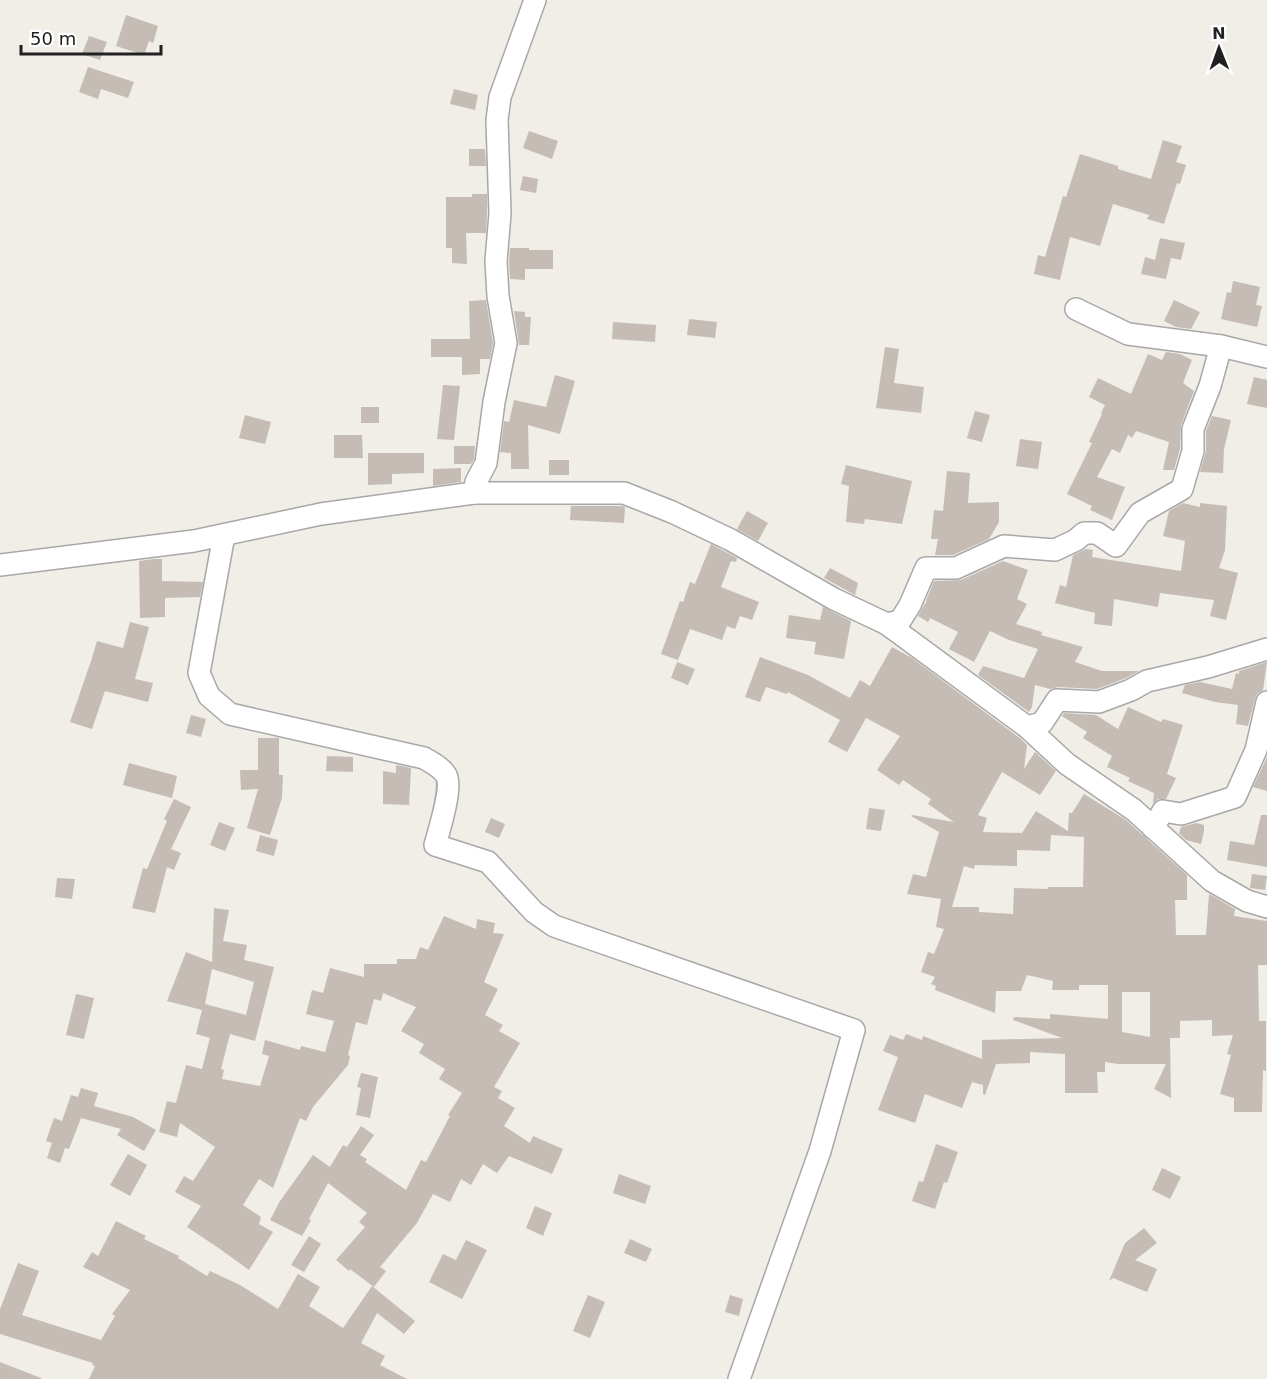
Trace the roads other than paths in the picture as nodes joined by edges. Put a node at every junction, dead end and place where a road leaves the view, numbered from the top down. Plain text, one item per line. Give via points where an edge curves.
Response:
1 (535, 0) edge
2 (1076, 309) dead end
3 (1221, 346) junction
4 (1267, 357) edge
5 (474, 493) junction
6 (224, 535) junction
7 (0, 565) edge
8 (887, 624) junction
9 (1267, 649) edge
10 (1267, 702) edge
11 (1027, 727) junction
12 (1153, 828) junction
13 (1267, 907) edge
14 (739, 1379) edge

1 - 5 street via 500,97 497,120 500,213 496,261 506,343 486,463
2 - 3 street via 1128,334
3 - 4 street
3 - 8 street via 1193,429 1193,451 1182,489 1140,513 1116,546 1096,533 1084,532 1055,550 1004,546 956,568 926,568 900,621
5 - 6 street via 321,514
5 - 8 street via 624,493 731,540 834,599
6 - 7 street
6 - 14 street via 199,673 209,696 230,714 424,758 448,777 435,845 489,862 534,912 554,926 854,1030 820,1151
8 - 11 street
9 - 11 street via 1208,668 1147,681 1099,702 1057,700 1042,723
10 - 12 street via 1256,750 1235,797 1181,814 1162,811
11 - 12 street via 1067,764 1134,810
12 - 13 street via 1212,881 1246,901

